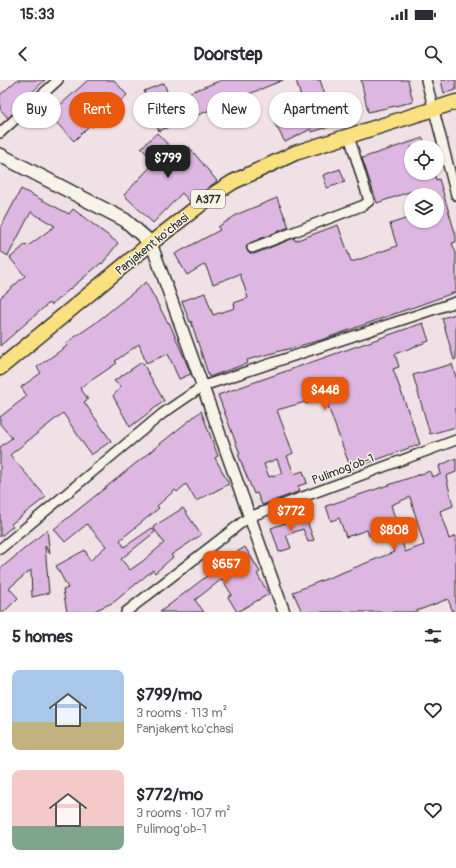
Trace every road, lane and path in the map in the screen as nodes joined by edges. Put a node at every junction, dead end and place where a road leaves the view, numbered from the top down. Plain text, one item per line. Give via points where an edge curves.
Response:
1 (58, 80) edge
2 (426, 80) edge
3 (456, 102) edge
4 (434, 109) junction
5 (0, 133) edge
6 (349, 136) junction
7 (0, 155) edge
8 (456, 195) edge
9 (151, 243) junction
10 (252, 248) dead end
11 (456, 302) edge
12 (0, 368) edge
13 (203, 386) junction
14 (456, 440) edge
15 (249, 517) junction
16 (0, 549) edge
17 (126, 612) edge
18 (284, 612) edge

1 - 5 street
2 - 4 street
3 - 4 main road, Panjakent ko'chasi / A377
4 - 6 main road, Panjakent ko'chasi / A377
4 - 8 street
6 - 9 main road, Panjakent ko'chasi / A377 via 295,153 239,179 214,194
6 - 10 street via 369,201
7 - 9 main road via 125,220
9 - 12 main road, Panjakent ko'chasi / A377
9 - 13 street
11 - 13 street
13 - 15 street
13 - 16 street via 162,414
14 - 15 street, Pulimog’ob-1
15 - 17 street, Pulimog’ob-1
15 - 18 street

